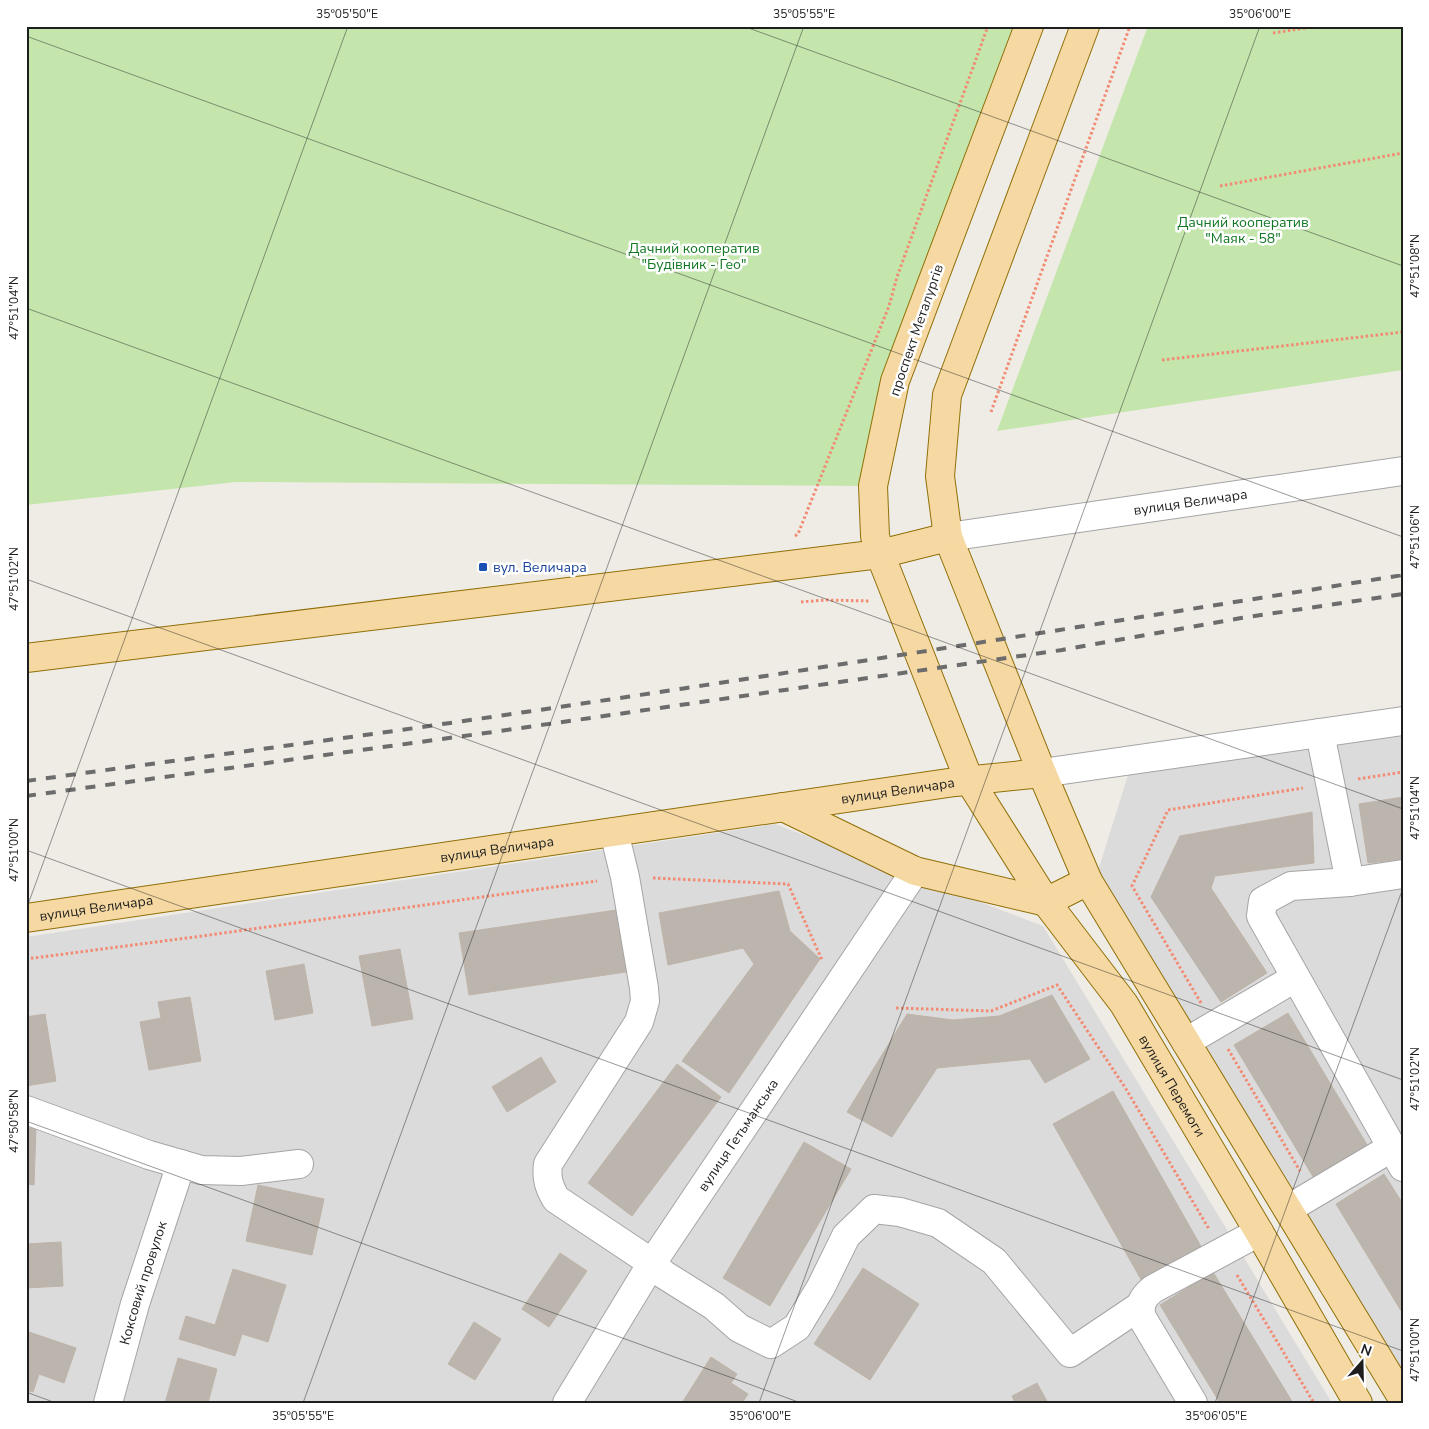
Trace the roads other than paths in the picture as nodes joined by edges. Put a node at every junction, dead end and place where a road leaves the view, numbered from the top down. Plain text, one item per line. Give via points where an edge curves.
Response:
1 (1029, 26) edge
2 (1086, 26) edge
3 (1403, 471) edge
4 (948, 537) junction
5 (880, 554) junction
6 (26, 658) edge
7 (1403, 721) edge
8 (1320, 733) junction
9 (1042, 772) junction
10 (969, 780) junction
11 (783, 807) junction
12 (614, 832) junction
13 (914, 870) junction
14 (1403, 874) edge
15 (1088, 881) junction
16 (1350, 882) junction
17 (1046, 902) junction
18 (26, 918) edge
19 (1295, 978) junction
20 (1186, 1042) junction
21 (26, 1110) edge
22 (1397, 1158) edge
23 (181, 1164) junction
24 (299, 1164) dead end
25 (1288, 1209) junction
26 (1259, 1232) junction
27 (652, 1263) junction
28 (1140, 1306) junction
29 (1396, 1372) edge
30 (1403, 1400) edge
31 (108, 1403) edge
32 (567, 1403) edge
33 (1193, 1403) edge
34 (1358, 1403) edge

1 - 5 main road, проспект Металургів via 895,381 873,486 875,536
2 - 4 main road via 947,395 940,476
3 - 4 street, вулиця Величара
4 - 5 main road
4 - 9 main road
5 - 6 main road
5 - 10 main road, проспект Металургів
7 - 8 street
8 - 9 street
8 - 16 street
9 - 10 main road, вулиця Величара
9 - 15 main road
10 - 11 main road, вулиця Величара
10 - 17 main road, вулиця Перемоги
11 - 12 main road, вулиця Величара
11 - 13 main road
12 - 18 main road, вулиця Величара
12 - 27 street via 644,988 644,1011 548,1164 546,1174 556,1199
13 - 17 main road
13 - 27 street, вулиця Гетьманська
14 - 16 street
15 - 17 main road
15 - 20 main road
16 - 19 street via 1291,886 1263,901 1261,916
17 - 26 main road, вулиця Перемоги via 1124,1004
19 - 20 street
19 - 22 street
20 - 25 main road
21 - 23 street
22 - 25 street via 1313,1194
23 - 24 street via 201,1170 241,1171
23 - 31 street, Коксовий провулок via 135,1304
25 - 29 main road
26 - 28 street via 1153,1290 1143,1297
26 - 34 main road, вулиця Перемоги
27 - 28 street via 740,1328 771,1344 798,1327 846,1236 874,1209 900,1212 938,1223 994,1261 1070,1353
27 - 32 street, вулиця Гетьманська
28 - 33 street via 1141,1316
29 - 30 main road

